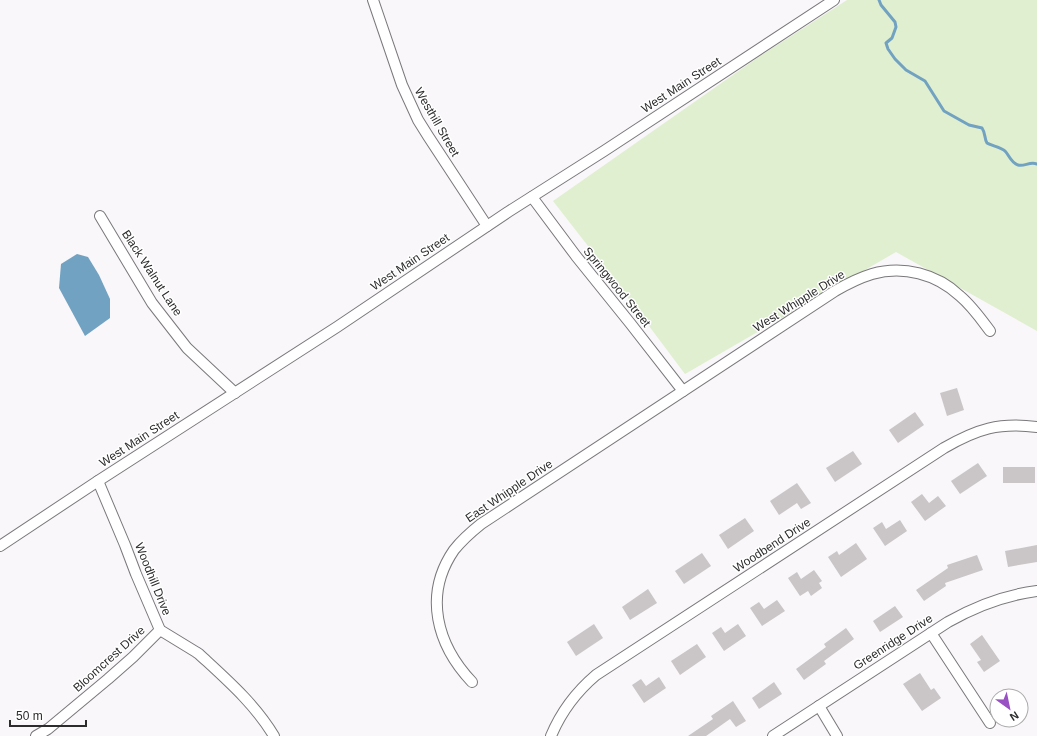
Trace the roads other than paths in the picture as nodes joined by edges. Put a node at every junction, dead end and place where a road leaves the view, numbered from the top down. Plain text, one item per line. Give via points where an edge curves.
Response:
1 (373, 0) edge
2 (834, 0) edge
3 (532, 197) junction
4 (100, 216) dead end
5 (488, 226) junction
6 (990, 331) dead end
7 (683, 391) junction
8 (235, 393) junction
9 (1037, 427) edge
10 (98, 481) junction
11 (0, 546) edge
12 (1037, 591) edge
13 (160, 630) junction
14 (931, 632) junction
15 (472, 682) dead end
16 (819, 706) junction
17 (989, 721) edge
18 (51, 732) edge
19 (36, 736) edge
20 (274, 736) edge
21 (551, 736) edge
22 (773, 736) edge
23 (837, 736) edge

1 - 5 street, Westhill Street via 402,85 416,114
2 - 3 street, West Main Street
3 - 5 street, West Main Street
3 - 7 street, Springwood Street
4 - 8 street, Black Walnut Lane via 152,303 187,348
5 - 8 street, West Main Street
6 - 7 street, West Whipple Drive via 975,310 946,284 915,272 882,272 864,277 835,291
7 - 15 street, East Whipple Drive via 481,524 454,550 439,585 438,619 450,654
8 - 10 street, West Main Street
9 - 21 street, Woodbend Drive via 1010,425 986,428 944,448 596,675 570,702
10 - 11 street, West Main Street
10 - 13 street, Woodhill Drive
12 - 14 street, Greenridge Drive via 983,604
13 - 18 street, Bloomcrest Drive
13 - 20 street, Woodhill Drive via 196,652 209,664 253,707
14 - 16 street, Greenridge Drive
14 - 17 street
16 - 22 street, Greenridge Drive
16 - 23 street
18 - 19 street, Bloomcrest Drive

